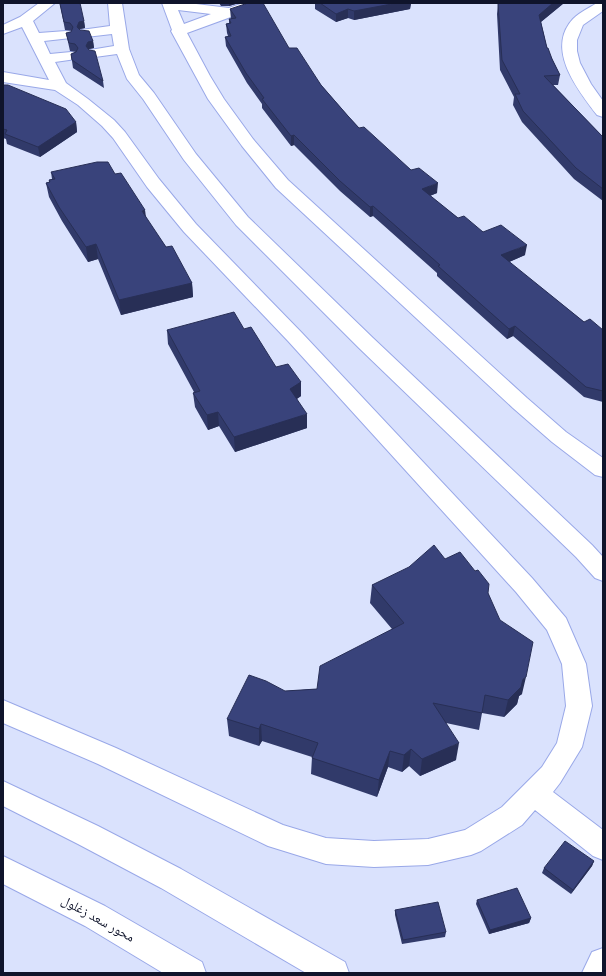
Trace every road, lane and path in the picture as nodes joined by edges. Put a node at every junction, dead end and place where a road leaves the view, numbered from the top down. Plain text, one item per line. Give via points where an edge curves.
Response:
1 (48, 3) edge
2 (115, 3) edge
3 (169, 3) edge
4 (256, 3) edge
5 (603, 5) edge
6 (234, 10) junction
7 (25, 20) junction
8 (118, 29) junction
9 (3, 30) edge
10 (178, 31) junction
11 (86, 32) edge
12 (66, 35) edge
13 (34, 38) junction
14 (122, 49) junction
15 (95, 53) edge
16 (71, 56) edge
17 (45, 59) junction
18 (3, 77) edge
19 (60, 86) junction
20 (603, 112) edge
21 (603, 469) edge
22 (603, 572) edge
23 (3, 711) edge
24 (3, 793) edge
25 (534, 793) junction
26 (603, 847) edge
27 (3, 869) edge
28 (603, 963) edge
29 (191, 973) edge
30 (334, 973) edge
31 (597, 973) edge

1 - 7 street
2 - 8 street
3 - 6 street via 205,10
3 - 10 street
4 - 6 street
5 - 20 street via 584,16 573,30 568,45 572,62 586,89
6 - 10 street
7 - 9 street
7 - 13 street
8 - 11 street
8 - 14 street
10 - 21 street via 211,92 253,152 282,184 520,403
12 - 13 street
13 - 17 street
14 - 15 street
14 - 22 street via 132,76 190,158 242,221
16 - 17 street
17 - 19 street
18 - 19 street
19 - 25 street via 108,123 190,228 489,546 557,625 574,664 579,706 569,747
23 - 25 street via 107,756 278,837 326,851 374,854 428,852 471,842 512,816
24 - 30 street via 141,862 246,920
25 - 26 street
27 - 29 street, محور سعد زغلول via 95,916
28 - 31 street

